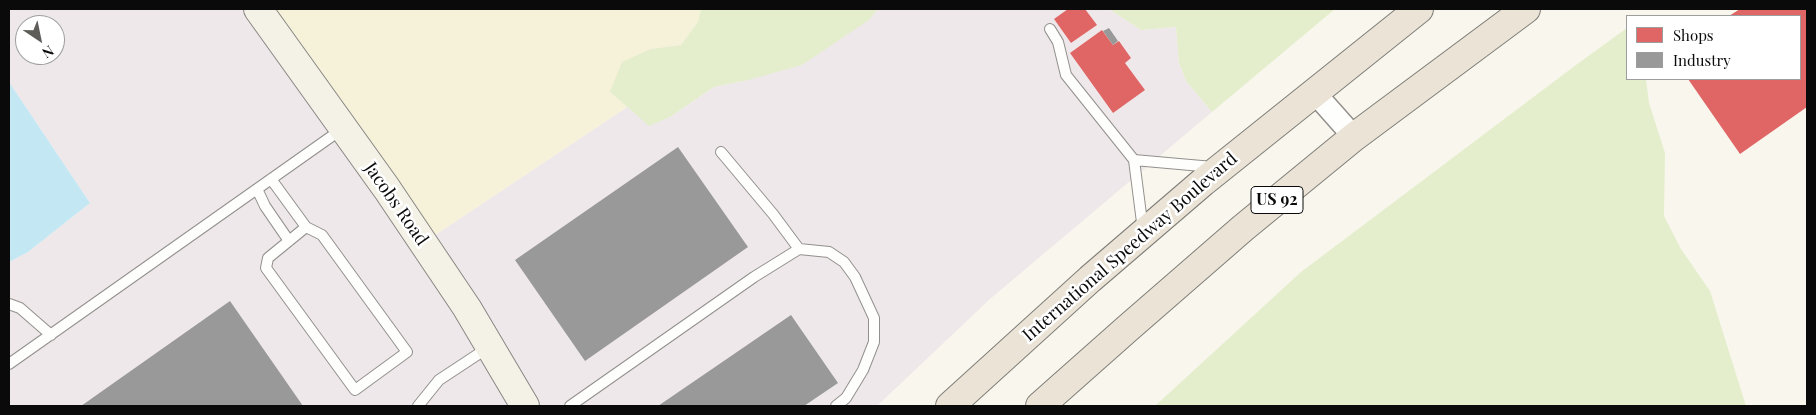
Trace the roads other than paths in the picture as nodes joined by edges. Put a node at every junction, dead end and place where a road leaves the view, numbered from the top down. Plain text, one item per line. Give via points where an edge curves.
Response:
1 (258, 9) edge
2 (1419, 9) edge
3 (1526, 9) edge
4 (1050, 29) dead end
5 (1314, 92) junction
6 (343, 128) junction
7 (1354, 137) junction
8 (721, 152) dead end
9 (1134, 160) junction
10 (1220, 168) junction
11 (271, 179) junction
12 (257, 189) junction
13 (306, 227) junction
14 (1143, 233) junction
15 (289, 242) junction
16 (798, 249) junction
17 (9, 304) edge
18 (51, 335) junction
19 (490, 347) junction
20 (9, 364) edge
21 (418, 406) edge
22 (525, 406) edge
23 (570, 406) edge
24 (836, 406) edge
25 (950, 406) edge
26 (1040, 406) edge

1 - 6 street, Jacobs Road
2 - 5 main road, International Speedway Boulevard
3 - 7 main road, US 92
4 - 9 lane via 1058,42 1066,75
5 - 7 street
5 - 10 main road, International Speedway Boulevard
6 - 11 lane
6 - 19 street, Jacobs Road via 457,292
7 - 26 main road, US 92 via 1243,228
8 - 16 lane
9 - 10 lane
9 - 14 lane
10 - 14 main road, International Speedway Boulevard
11 - 12 lane
11 - 13 lane
12 - 15 lane
12 - 18 lane
13 - 15 lane
13 - 15 lane via 322,235 407,352 355,390 266,268 268,258
14 - 25 main road, International Speedway Boulevard
16 - 23 lane
16 - 24 lane via 829,252 844,262 874,318 874,342 863,370 846,398
17 - 18 lane via 20,308
18 - 20 lane
19 - 21 lane via 439,380
19 - 22 street, Jacobs Road

